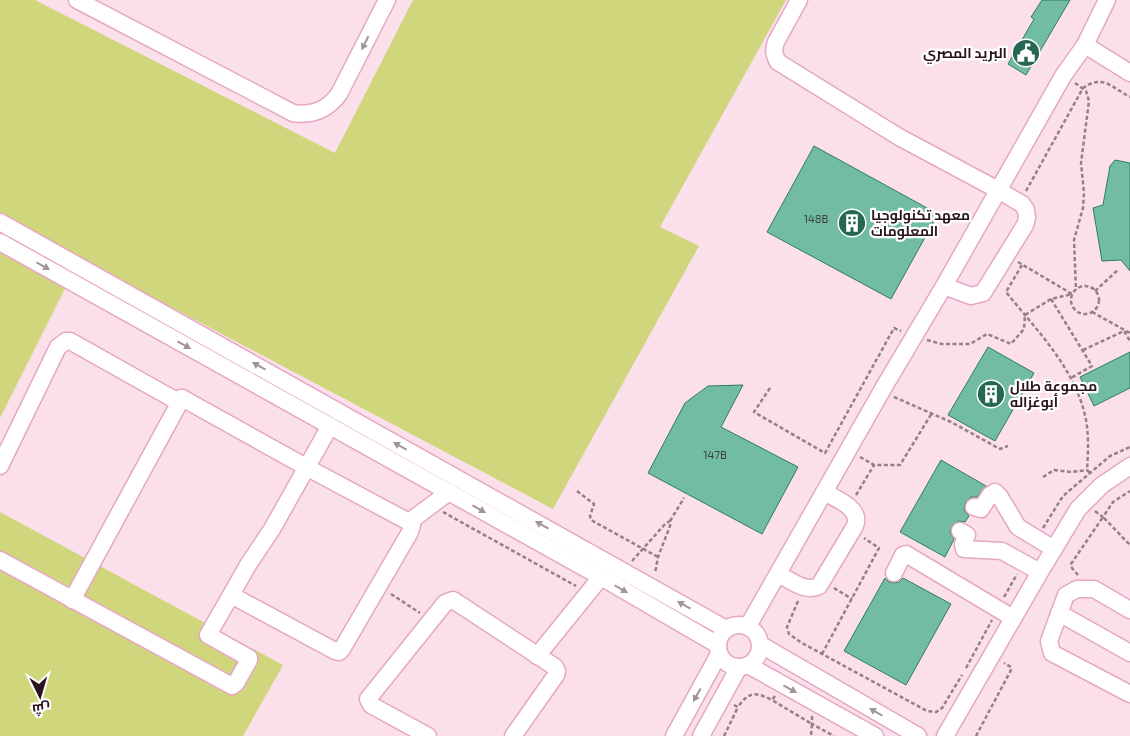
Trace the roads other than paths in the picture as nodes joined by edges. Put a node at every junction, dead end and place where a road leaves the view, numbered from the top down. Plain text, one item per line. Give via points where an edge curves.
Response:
1 (77, 0) edge
2 (387, 0) edge
3 (799, 0) edge
4 (1107, 0) edge
5 (1086, 45) junction
6 (1130, 73) edge
7 (998, 190) junction
8 (0, 222) edge
9 (2, 249) edge
10 (944, 286) junction
11 (182, 398) junction
12 (330, 426) junction
13 (0, 466) edge
14 (1130, 466) edge
15 (306, 467) junction
16 (449, 492) junction
17 (824, 492) junction
18 (974, 507) dead end
19 (409, 522) junction
20 (960, 531) dead end
21 (1054, 549) junction
22 (0, 560) edge
23 (1040, 572) junction
24 (894, 573) dead end
25 (778, 574) junction
26 (601, 577) junction
27 (231, 594) junction
28 (72, 600) junction
29 (1130, 610) edge
30 (1060, 612) junction
31 (1014, 618) junction
32 (748, 626) junction
33 (726, 629) junction
34 (761, 645) junction
35 (718, 649) junction
36 (1130, 653) edge
37 (538, 656) junction
38 (743, 666) junction
39 (1130, 694) edge
40 (517, 734) edge
41 (428, 736) edge
42 (674, 736) edge
43 (701, 736) edge
44 (875, 736) edge
45 (918, 736) edge
46 (945, 736) edge

2 -> 1 street via 333,103 304,115 293,114
3 - 7 street via 774,48 778,62 899,137
4 - 5 street
5 - 6 street
5 - 7 street via 1063,76
7 - 10 street
7 - 10 street via 1026,210 1025,224 983,293 971,296
33 -> 8 street
9 -> 12 street
10 - 17 street
11 - 13 street via 175,400 66,341 58,347
11 - 15 street
11 - 28 street
12 - 15 street
12 - 16 street
14 - 21 street via 1102,485 1078,509
15 - 19 street
15 - 27 street
16 - 19 street
16 -> 26 street
17 - 25 street
17 - 25 street via 853,509 857,522 853,530 823,581 814,588 804,588
18 - 21 street via 981,509 995,492 1018,527
19 - 27 street via 412,526 410,532 342,649 337,652
20 - 23 street via 967,535 964,549 1002,551
21 - 23 street
22 - 28 street
23 - 31 street
24 - 31 street via 906,554
25 - 32 street
26 -> 35 street
26 - 37 street
27 - 28 street via 208,635 249,658 232,686
29 - 30 street via 1094,589 1077,589 1066,596
30 - 36 street
30 - 39 street via 1049,641 1052,652
31 - 46 street
32 - 33 street via 737,624
32 - 34 street via 757,634
33 - 35 street
34 - 38 street via 757,657
45 -> 34 street
35 - 38 street via 727,663
35 -> 42 street
37 - 40 street via 557,673
37 - 41 street via 453,600 445,603 368,699 371,705
38 - 43 street
38 -> 44 street

